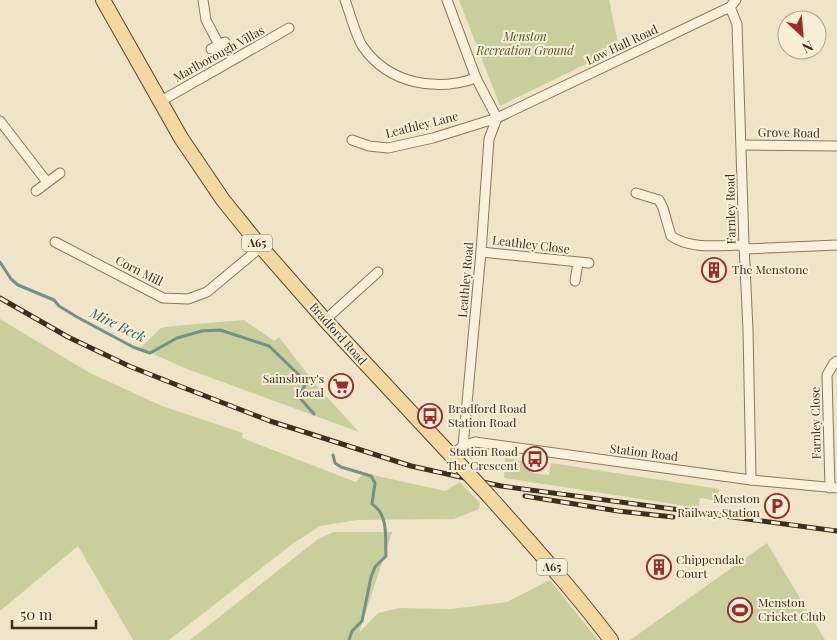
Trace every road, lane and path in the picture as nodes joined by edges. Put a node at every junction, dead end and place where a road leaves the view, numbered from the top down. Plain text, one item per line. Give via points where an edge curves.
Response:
1 (103, 0) edge
2 (203, 0) edge
3 (345, 0) edge
4 (447, 0) edge
5 (733, 4) edge
6 (290, 28) dead end
7 (219, 45) dead end
8 (476, 78) junction
9 (161, 101) junction
10 (497, 118) junction
11 (0, 121) edge
12 (352, 140) dead end
13 (742, 145) junction
14 (837, 146) edge
15 (60, 173) dead end
16 (47, 182) junction
17 (36, 191) dead end
18 (636, 193) dead end
19 (55, 242) dead end
20 (837, 245) edge
21 (744, 247) junction
22 (261, 248) junction
23 (481, 252) junction
24 (578, 263) junction
25 (589, 263) dead end
26 (378, 272) dead end
27 (575, 281) dead end
28 (325, 320) junction
29 (837, 361) edge
30 (463, 446) junction
31 (451, 456) junction
32 (751, 480) junction
33 (834, 488) edge
34 (611, 640) edge

1 - 9 main road, Bradford Road / A65
2 - 7 street via 206,20
3 - 8 street via 362,46 381,65 401,78 429,86 460,84
4 - 8 street
5 - 10 street, Low Hall Road
5 - 13 street, Farnley Road via 737,24
6 - 9 street, Marlborough Villas
8 - 10 street
9 - 22 main road, Bradford Road / A65 via 205,174
10 - 12 street, Leathley Lane via 388,148
10 - 23 street, Leathley Road via 489,139
11 - 16 street
13 - 14 street, Grove Road
13 - 21 street, Farnley Road
15 - 16 street
16 - 17 street
18 - 21 street via 659,200 671,236 679,242 698,246
19 - 22 street, Corn Mill via 162,298 188,299 208,292
20 - 21 street
21 - 32 street, Farnley Road
22 - 28 main road, Bradford Road / A65
23 - 24 street, Leathley Close
23 - 30 street, Leathley Road
24 - 25 street, Leathley Close
24 - 27 street, Leathley Close
26 - 28 street
28 - 31 main road, Bradford Road / A65
29 - 33 street, Farnley Close via 827,376
30 - 31 street
30 - 32 street, Station Road via 475,442
31 - 34 main road, Bradford Road / A65, bridge via 552,567
32 - 33 street, Station Road

